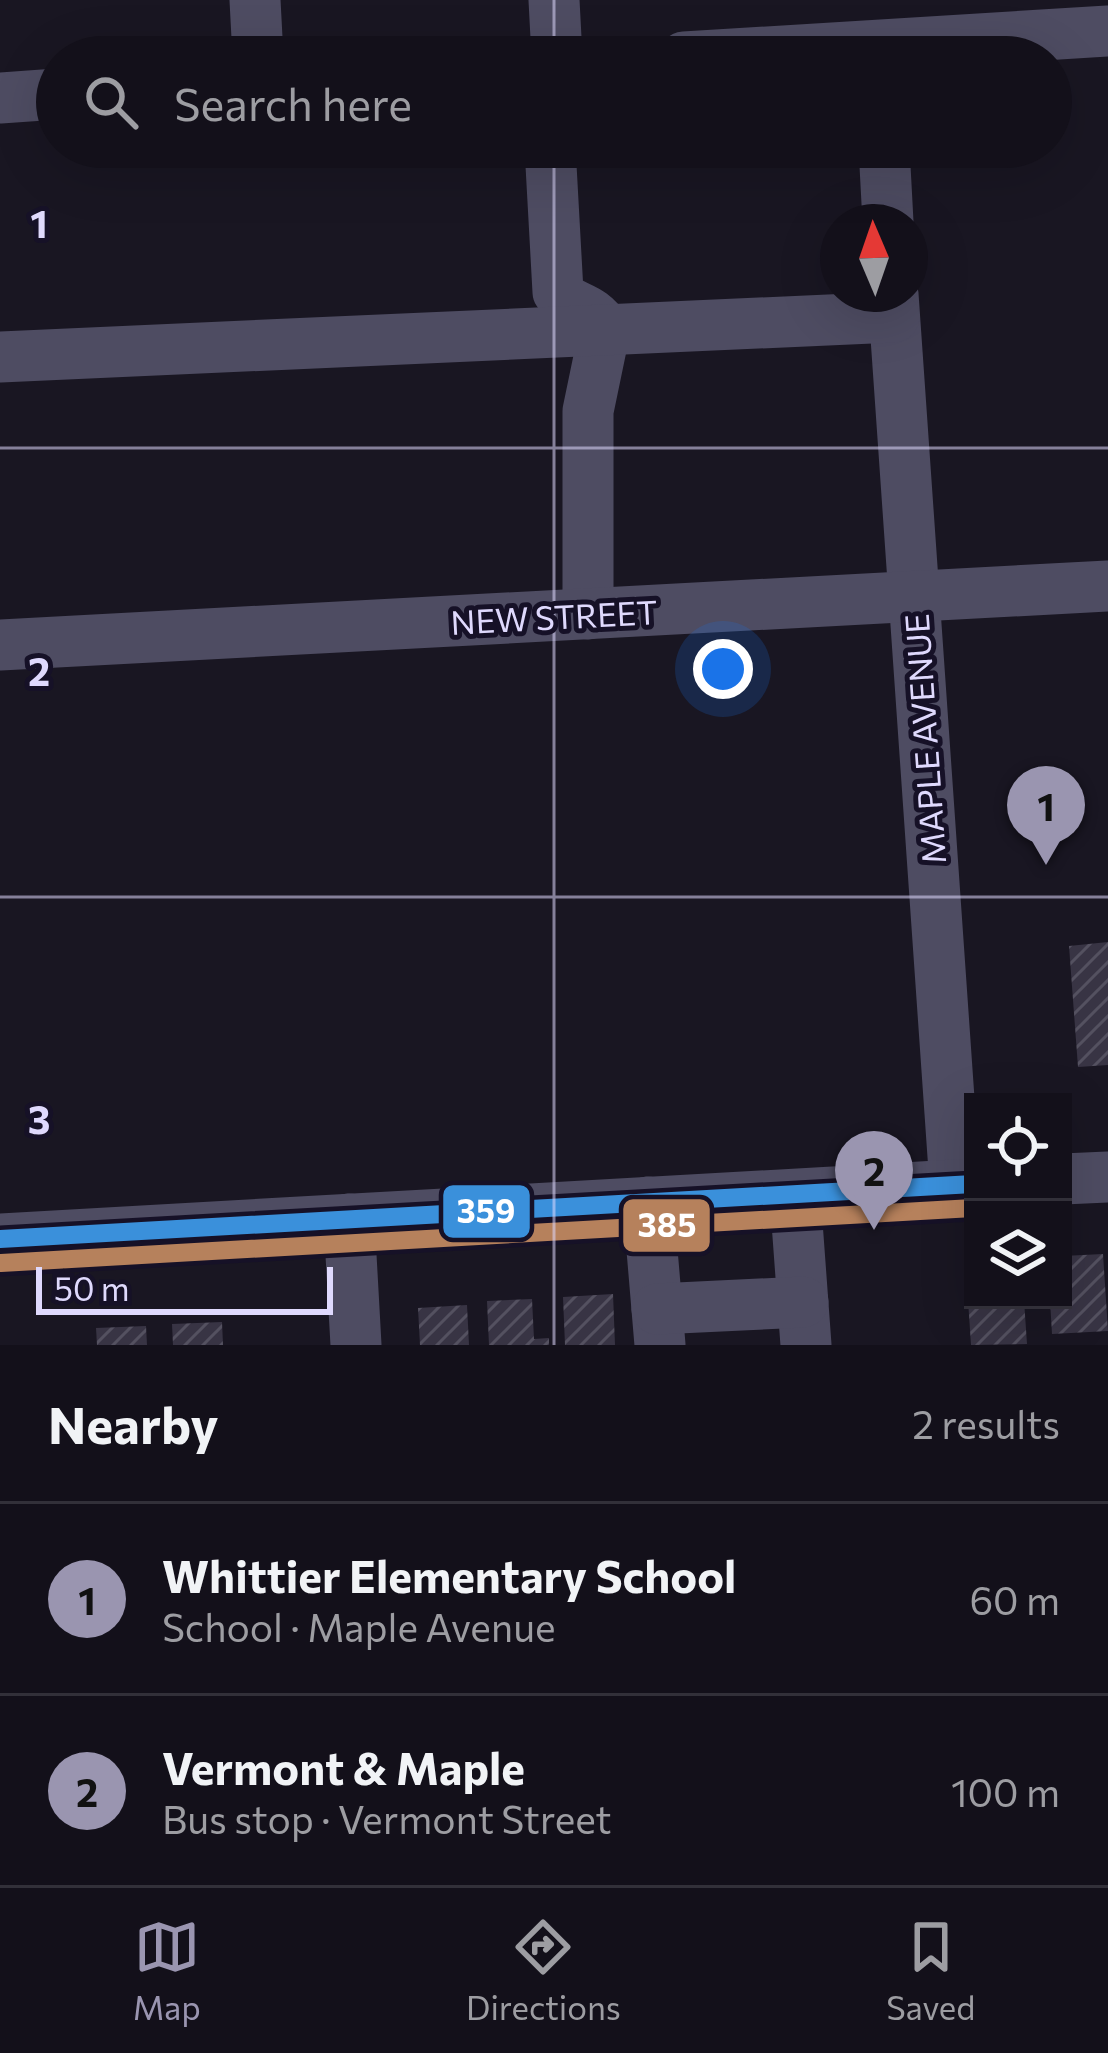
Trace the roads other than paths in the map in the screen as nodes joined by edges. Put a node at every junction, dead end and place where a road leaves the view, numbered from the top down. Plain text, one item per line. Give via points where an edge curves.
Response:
1 (255, 0) edge
2 (554, 0) edge
3 (1108, 31) edge
4 (877, 34) edge
5 (257, 36) edge
6 (556, 36) edge
7 (36, 95) edge
8 (0, 98) edge
9 (551, 168) edge
10 (885, 168) edge
11 (887, 204) edge
12 (820, 311) edge
13 (894, 312) edge
14 (605, 329) junction
15 (0, 357) edge
16 (1108, 586) edge
17 (914, 596) junction
18 (588, 614) junction
19 (0, 646) edge
20 (1108, 1177) edge
21 (1072, 1179) edge
22 (964, 1185) edge
23 (795, 1195) junction
24 (648, 1202) junction
25 (349, 1219) junction
26 (0, 1239) edge
27 (804, 1324) edge
28 (658, 1327) edge
29 (356, 1345) edge

1 - 5 street
2 - 6 street
3 - 4 street
7 - 8 street
9 - 14 street via 558,292 595,312
10 - 11 street
12 - 14 street
13 - 17 street, MAPLE AVENUE
14 - 15 street
14 - 18 street via 588,411
16 - 17 street, NEW STREET
17 - 18 street, NEW STREET
17 - 22 street, MAPLE AVENUE
18 - 19 street, NEW STREET
20 - 21 street
22 - 23 street
23 - 24 street
23 - 27 street
24 - 25 street
24 - 28 street
25 - 26 street
25 - 29 street
27 - 28 street

